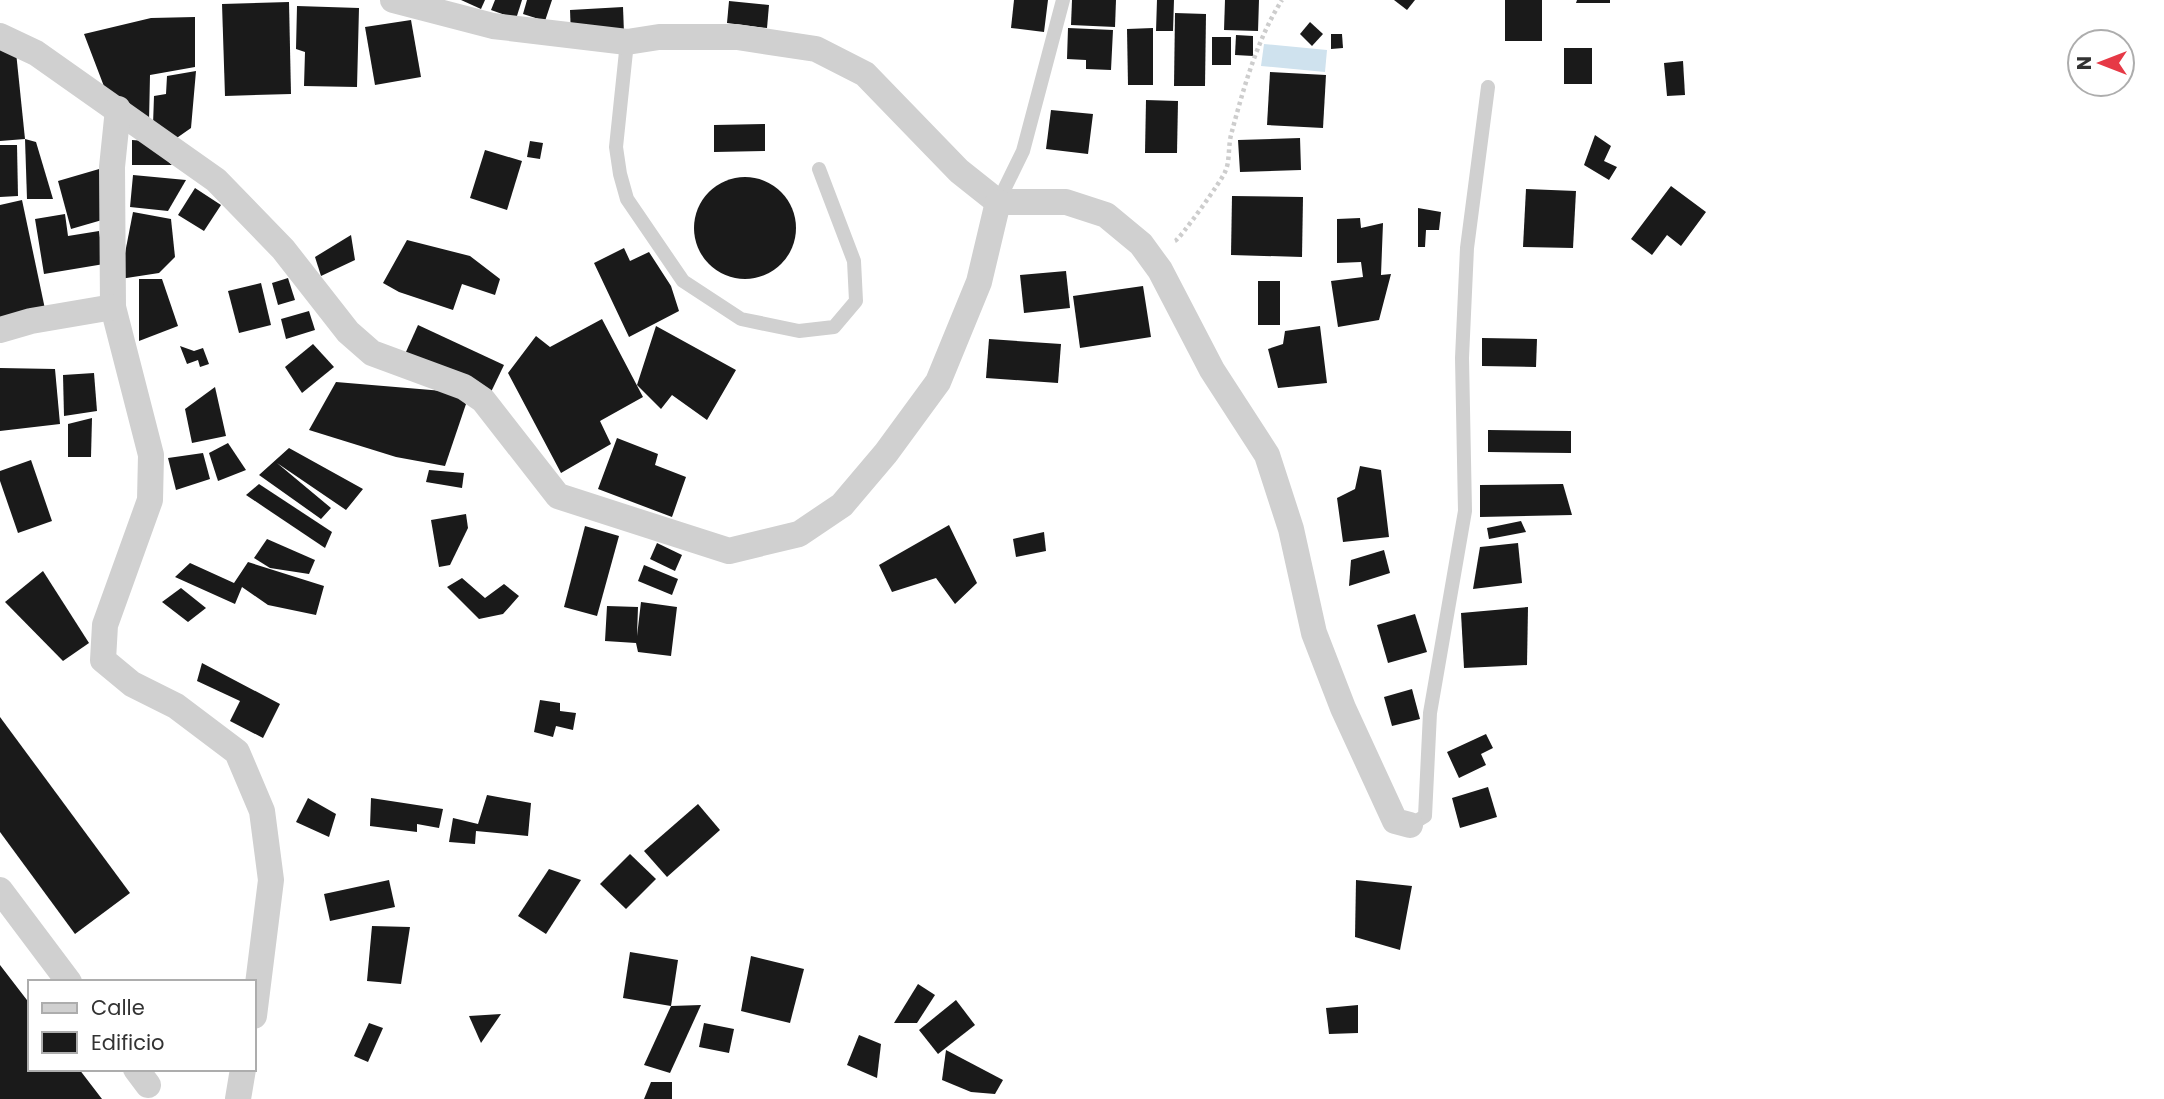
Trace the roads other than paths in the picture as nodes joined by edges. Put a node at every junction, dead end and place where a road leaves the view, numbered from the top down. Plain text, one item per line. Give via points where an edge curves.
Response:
1 (393, 0) edge
2 (1063, 0) edge
3 (0, 36) edge
4 (627, 42) junction
5 (1488, 87) dead end
6 (118, 109) junction
7 (819, 169) dead end
8 (998, 202) junction
9 (113, 307) junction
10 (0, 330) edge
11 (1410, 825) joint
12 (0, 890) edge
13 (68, 980) edge
14 (256, 1000) edge
15 (243, 1071) edge
16 (238, 1099) edge

1 - 4 street via 494,26
2 - 8 lane via 1023,150
3 - 6 street via 36,53
4 - 7 lane via 616,147 627,199 683,281 741,319 799,331 834,327 856,301 855,261
4 - 8 street via 659,37 737,37 816,50 865,74 959,171
5 - 11 lane via 1467,248 1462,358 1465,510 1430,713 1425,816
6 - 8 street via 216,180 283,249 348,332 372,353 464,387 482,400 558,496 729,551 799,534 842,505 886,453 938,382 979,282
6 - 9 street via 112,167
8 - 11 street via 1066,202 1106,215 1141,244 1160,270 1212,370 1267,455 1291,528 1314,633 1395,821
9 - 10 street
9 - 14 street via 150,455 150,500 104,625 103,660 237,752 262,811 271,880
12 - 13 street
15 - 16 street

